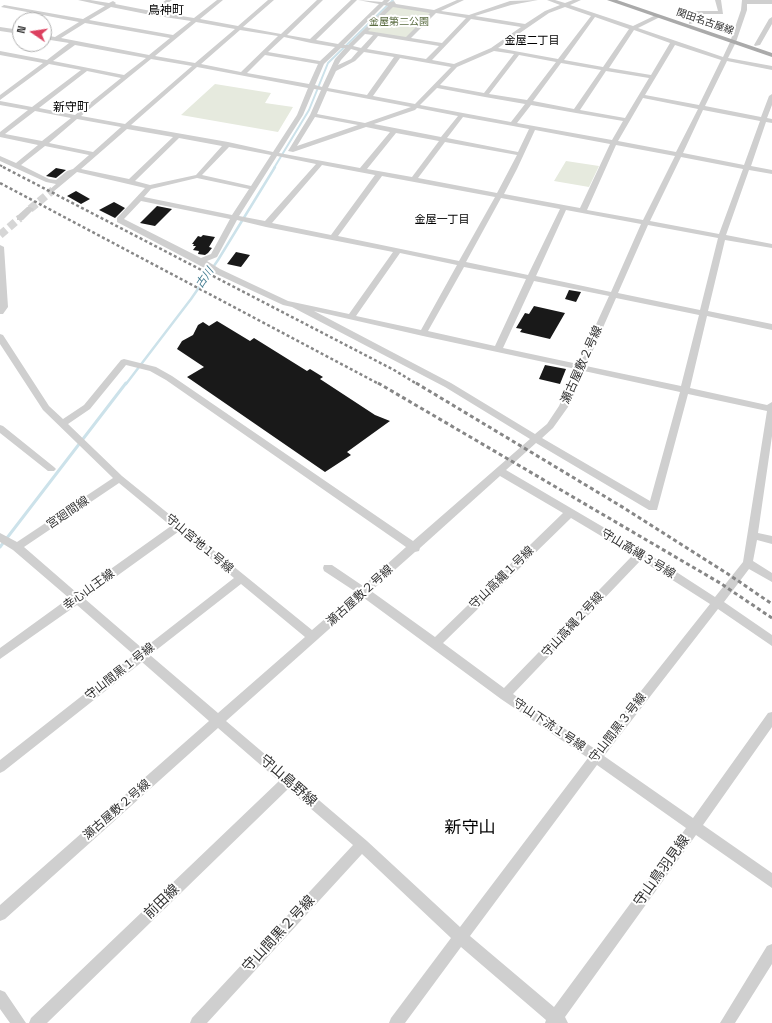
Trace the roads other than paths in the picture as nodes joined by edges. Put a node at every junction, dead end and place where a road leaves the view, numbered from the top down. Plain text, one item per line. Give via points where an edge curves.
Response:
1 (82, 0) edge
2 (118, 0) edge
3 (169, 0) edge
4 (220, 0) edge
5 (271, 0) edge
6 (320, 0) edge
7 (354, 0) edge
8 (361, 0) edge
9 (397, 0) edge
10 (461, 0) edge
11 (535, 0) edge
12 (550, 0) edge
13 (578, 0) edge
14 (610, 0) edge
15 (621, 0) edge
16 (718, 0) edge
17 (745, 1) edge
18 (385, 2) edge
19 (772, 2) edge
20 (11, 4) dead end
21 (110, 5) junction
22 (392, 5) junction
23 (564, 5) junction
24 (2, 8) edge
25 (151, 12) junction
26 (434, 12) junction
27 (594, 16) junction
28 (658, 16) junction
29 (468, 17) junction
30 (772, 19) edge
31 (84, 21) junction
32 (195, 21) junction
33 (691, 23) junction
34 (525, 26) junction
35 (238, 28) junction
36 (0, 29) edge
37 (632, 29) junction
38 (12, 31) edge
39 (364, 32) junction
40 (378, 34) junction
41 (281, 36) junction
42 (175, 37) junction
43 (52, 38) edge
44 (56, 39) junction
45 (407, 39) junction
46 (733, 40) junction
47 (311, 41) junction
48 (75, 42) junction
49 (673, 43) junction
50 (339, 45) junction
51 (443, 45) junction
52 (757, 45) junction
53 (349, 47) junction
54 (362, 49) junction
55 (492, 49) junction
56 (772, 50) edge
57 (0, 53) edge
58 (264, 53) junction
59 (518, 54) junction
60 (9, 55) junction
61 (772, 55) edge
62 (150, 56) junction
63 (398, 56) junction
64 (723, 59) junction
65 (428, 61) junction
66 (560, 61) junction
67 (0, 62) edge
68 (48, 63) junction
69 (321, 63) junction
70 (196, 65) junction
71 (455, 66) junction
72 (772, 68) edge
73 (605, 69) junction
74 (85, 70) junction
75 (333, 70) junction
76 (242, 74) junction
77 (125, 77) junction
78 (652, 78) junction
79 (437, 86) junction
80 (313, 87) junction
81 (322, 89) junction
82 (485, 95) junction
83 (641, 96) junction
84 (772, 96) edge
85 (369, 97) junction
86 (0, 98) edge
87 (529, 102) junction
88 (0, 103) edge
89 (417, 106) junction
90 (701, 107) junction
91 (34, 109) junction
92 (576, 111) junction
93 (313, 114) junction
94 (462, 114) junction
95 (77, 116) junction
96 (763, 119) junction
97 (627, 120) junction
98 (772, 121) edge
99 (365, 124) junction
100 (513, 124) junction
101 (126, 126) junction
102 (533, 127) junction
103 (395, 130) junction
104 (0, 135) edge
105 (179, 135) junction
106 (444, 139) junction
107 (614, 142) junction
108 (44, 143) junction
109 (228, 144) junction
110 (292, 150) junction
111 (95, 154) junction
112 (274, 154) junction
113 (520, 154) junction
114 (679, 154) junction
115 (288, 156) junction
116 (0, 158) edge
117 (321, 162) junction
118 (16, 166) junction
119 (746, 167) junction
120 (76, 170) junction
121 (362, 170) junction
122 (772, 172) edge
123 (380, 173) junction
124 (198, 176) junction
125 (414, 179) junction
126 (131, 181) junction
127 (149, 187) junction
128 (254, 188) junction
129 (53, 190) tunnel mouth
130 (499, 195) junction
131 (139, 198) junction
132 (564, 207) junction
133 (30, 210) tunnel mouth
134 (583, 210) junction
135 (20, 218) tunnel mouth
136 (234, 218) junction
137 (646, 222) junction
138 (266, 225) junction
139 (722, 237) junction
140 (333, 238) junction
141 (772, 246) edge
142 (0, 248) edge
143 (397, 252) junction
144 (204, 263) junction
145 (461, 264) junction
146 (531, 278) junction
147 (614, 295) junction
148 (293, 304) junction
149 (0, 312) edge
150 (704, 313) junction
151 (351, 317) junction
152 (772, 327) edge
153 (423, 333) junction
154 (0, 337) edge
155 (498, 349) junction
156 (582, 368) junction
157 (685, 390) junction
158 (772, 406) edge
159 (772, 409) edge
160 (62, 424) junction
161 (0, 428) edge
162 (536, 438) junction
163 (51, 469) dead end
164 (500, 471) junction
165 (119, 478) junction
166 (570, 513) junction
167 (178, 526) junction
168 (752, 535) junction
169 (0, 537) edge
170 (772, 540) edge
171 (14, 545) junction
172 (415, 548) junction
173 (640, 554) junction
174 (748, 563) junction
175 (328, 568) dead end
176 (241, 578) junction
177 (772, 578) edge
178 (364, 592) junction
179 (77, 599) junction
180 (717, 603) junction
181 (313, 637) junction
182 (772, 641) edge
183 (435, 644) junction
184 (0, 654) edge
185 (142, 655) junction
186 (505, 695) junction
187 (772, 717) edge
188 (218, 722) junction
189 (596, 757) junction
190 (0, 766) edge
191 (288, 781) junction
192 (695, 826) junction
193 (362, 845) junction
194 (772, 881) edge
195 (0, 914) edge
196 (460, 937) junction
197 (772, 951) edge
198 (0, 997) edge
199 (555, 1021) edge
200 (19, 1023) edge
201 (36, 1023) edge
202 (197, 1023) edge
203 (396, 1023) edge
204 (727, 1023) edge

1 - 21 street
2 - 21 street
3 - 25 street
4 - 32 street
5 - 35 street
6 - 41 street
7 - 47 street
8 - 18 street
9 - 22 street
10 - 26 street
11 - 29 street via 510,3
12 - 23 street
13 - 23 street
14 - 28 main road, 関田名古屋線
15 - 33 main road, 関田名古屋線
16 - 33 street via 721,13 692,12
17 - 19 street
17 - 46 street, 瀬古屋敷２号線
18 - 22 street
18 - 50 street
20 - 24 street
21 - 25 street
21 - 31 street
22 - 26 street
22 - 39 street
23 - 27 street
23 - 34 street
24 - 31 street
25 - 32 street
26 - 29 street
26 - 45 street
27 - 37 street
27 - 66 street
28 - 37 street
28 - 46 main road, 関田名古屋線
29 - 34 street
29 - 51 street
30 - 52 street
31 - 42 street
31 - 44 street
32 - 35 street
32 - 42 street
33 - 46 main road, 関田名古屋線
34 - 55 street
35 - 41 street
35 - 70 street
36 - 38 street
37 - 49 street
37 - 73 street
39 - 40 street
39 - 53 street
40 - 45 street
40 - 54 street
41 - 47 street
41 - 58 street
42 - 62 street
43 - 44 street
44 - 48 street
45 - 51 street
46 - 52 main road, 関田名古屋線
46 - 61 main road, 関田名古屋線
46 - 64 street, 瀬古屋敷２号線
47 - 50 street
48 - 62 street
48 - 68 street
49 - 64 street
49 - 78 street
50 - 53 street
50 - 69 street
51 - 65 street
52 - 56 main road, 関田名古屋線
53 - 54 street
53 - 75 street via 338,59
54 - 63 street
54 - 75 street via 353,60
55 - 59 street
55 - 71 street
57 - 60 street
58 - 69 street
58 - 76 street
59 - 66 street
59 - 82 street
60 - 67 street
60 - 68 street
62 - 70 street
62 - 77 street
63 - 65 street
63 - 85 street
64 - 72 street
64 - 90 street, 瀬古屋敷２号線
65 - 71 street
66 - 73 street
66 - 87 street
68 - 74 street
68 - 86 street
69 - 80 street
70 - 76 street
70 - 101 street
71 - 79 street
73 - 78 street
73 - 92 street
74 - 77 street
74 - 91 street
75 - 81 street
76 - 80 street
77 - 95 street
78 - 83 street
79 - 82 street
79 - 89 street
80 - 81 street
80 - 112 street via 300,116
81 - 85 street
81 - 93 street
82 - 87 street
83 - 90 street
83 - 97 street
84 - 96 street
85 - 89 street
87 - 92 street
87 - 100 street
88 - 91 street
89 - 94 street
89 - 99 street
90 - 96 street
90 - 114 street, 瀬古屋敷２号線
91 - 95 street
91 - 104 street
92 - 97 street
93 - 99 street
93 - 110 street
94 - 100 street
94 - 106 street
95 - 101 street
95 - 108 street
96 - 98 street
96 - 119 street
97 - 107 street
99 - 103 street
99 - 110 street
100 - 102 street
101 - 105 street
101 - 111 street
102 - 107 street
102 - 113 street
103 - 106 street
103 - 121 street
104 - 108 street
105 - 109 street
105 - 126 street
106 - 113 street
106 - 125 street
107 - 114 street
107 - 134 street
108 - 111 street
108 - 118 street
109 - 112 street
109 - 124 street
110 - 115 street
111 - 120 street
112 - 115 street
112 - 128 street
113 - 130 street
114 - 119 street
114 - 137 street, 瀬古屋敷２号線
115 - 117 street
116 - 118 street
117 - 121 street
117 - 138 street
118 - 120 street via 48,181 58,182 69,172
119 - 122 street
119 - 139 street
120 - 126 street
120 - 129 street
121 - 123 street
123 - 125 street
123 - 140 street
124 - 127 street
124 - 128 street
125 - 130 street
126 - 127 street
127 - 131 street
128 - 136 street
130 - 132 street
130 - 145 street
131 - 136 street
131 - 144 street via 120,220
132 - 134 street
132 - 146 street
133 - 135 street
134 - 137 street
136 - 138 street
136 - 144 street via 214,255
137 - 139 street
137 - 147 street, 瀬古屋敷２号線
138 - 140 street
139 - 141 street
139 - 150 street
140 - 143 street
142 - 149 street via 4,307
143 - 145 street
143 - 151 street
144 - 148 street via 218,272
145 - 146 street
145 - 153 street
146 - 147 street
146 - 155 street
147 - 150 street
147 - 156 street, 瀬古屋敷２号線
148 - 151 street
148 - 162 street via 448,385
150 - 152 street
150 - 157 street
151 - 153 street
153 - 155 street
154 - 160 street via 46,408
155 - 156 street
156 - 157 street
156 - 162 street, 瀬古屋敷２号線 via 564,408 550,426
157 - 159 street
157 - 162 street via 653,507
158 - 159 street, 守山間黒３号線
159 - 168 street, 守山間黒３号線
160 - 165 street, 守山宮地１号線
160 - 172 street via 87,407 124,362 152,369 170,378
161 - 163 street
162 - 164 street, 瀬古屋敷２号線
164 - 166 street, 守山高縄３号線
164 - 172 street, 瀬古屋敷２号線
165 - 167 street, 守山宮地１号線
165 - 171 street, 宮廻間線
166 - 173 street, 守山高縄３号線
166 - 183 street, 守山高縄１号線
167 - 176 street, 守山宮地１号線
167 - 179 street, 幸心山王線
168 - 170 street
168 - 174 street, 守山間黒３号線
169 - 171 street, 守山島野線
171 - 179 street, 守山島野線
172 - 178 street, 瀬古屋敷２号線
173 - 180 street, 守山高縄３号線
173 - 186 street, 守山高縄２号線
174 - 177 street
174 - 180 street, 守山間黒３号線
175 - 178 street, 守山下流１号線
176 - 181 street, 守山宮地１号線
176 - 185 street, 守山間黒１号線
178 - 181 street, 瀬古屋敷２号線
178 - 183 street, 守山下流１号線
179 - 184 street, 幸心山王線
179 - 185 street, 守山島野線
180 - 182 street, 守山高縄３号線
180 - 189 street, 守山間黒３号線
181 - 188 street, 瀬古屋敷２号線
183 - 186 street, 守山下流１号線
185 - 188 street, 守山島野線
185 - 190 street, 守山間黒１号線
186 - 189 street, 守山下流１号線
187 - 192 street, 守山鳥羽見線
188 - 191 street, 守山島野線
188 - 195 street, 瀬古屋敷２号線
189 - 192 street, 守山下流１号線
189 - 196 street, 守山間黒３号線
191 - 193 street, 守山島野線
191 - 201 street, 前田線
192 - 194 street, 守山下流１号線
192 - 199 street, 守山鳥羽見線
193 - 196 street, 守山島野線
193 - 202 street, 守山間黒２号線
196 - 199 street, 守山島野線
196 - 203 street, 守山間黒３号線
197 - 204 street
198 - 200 street

